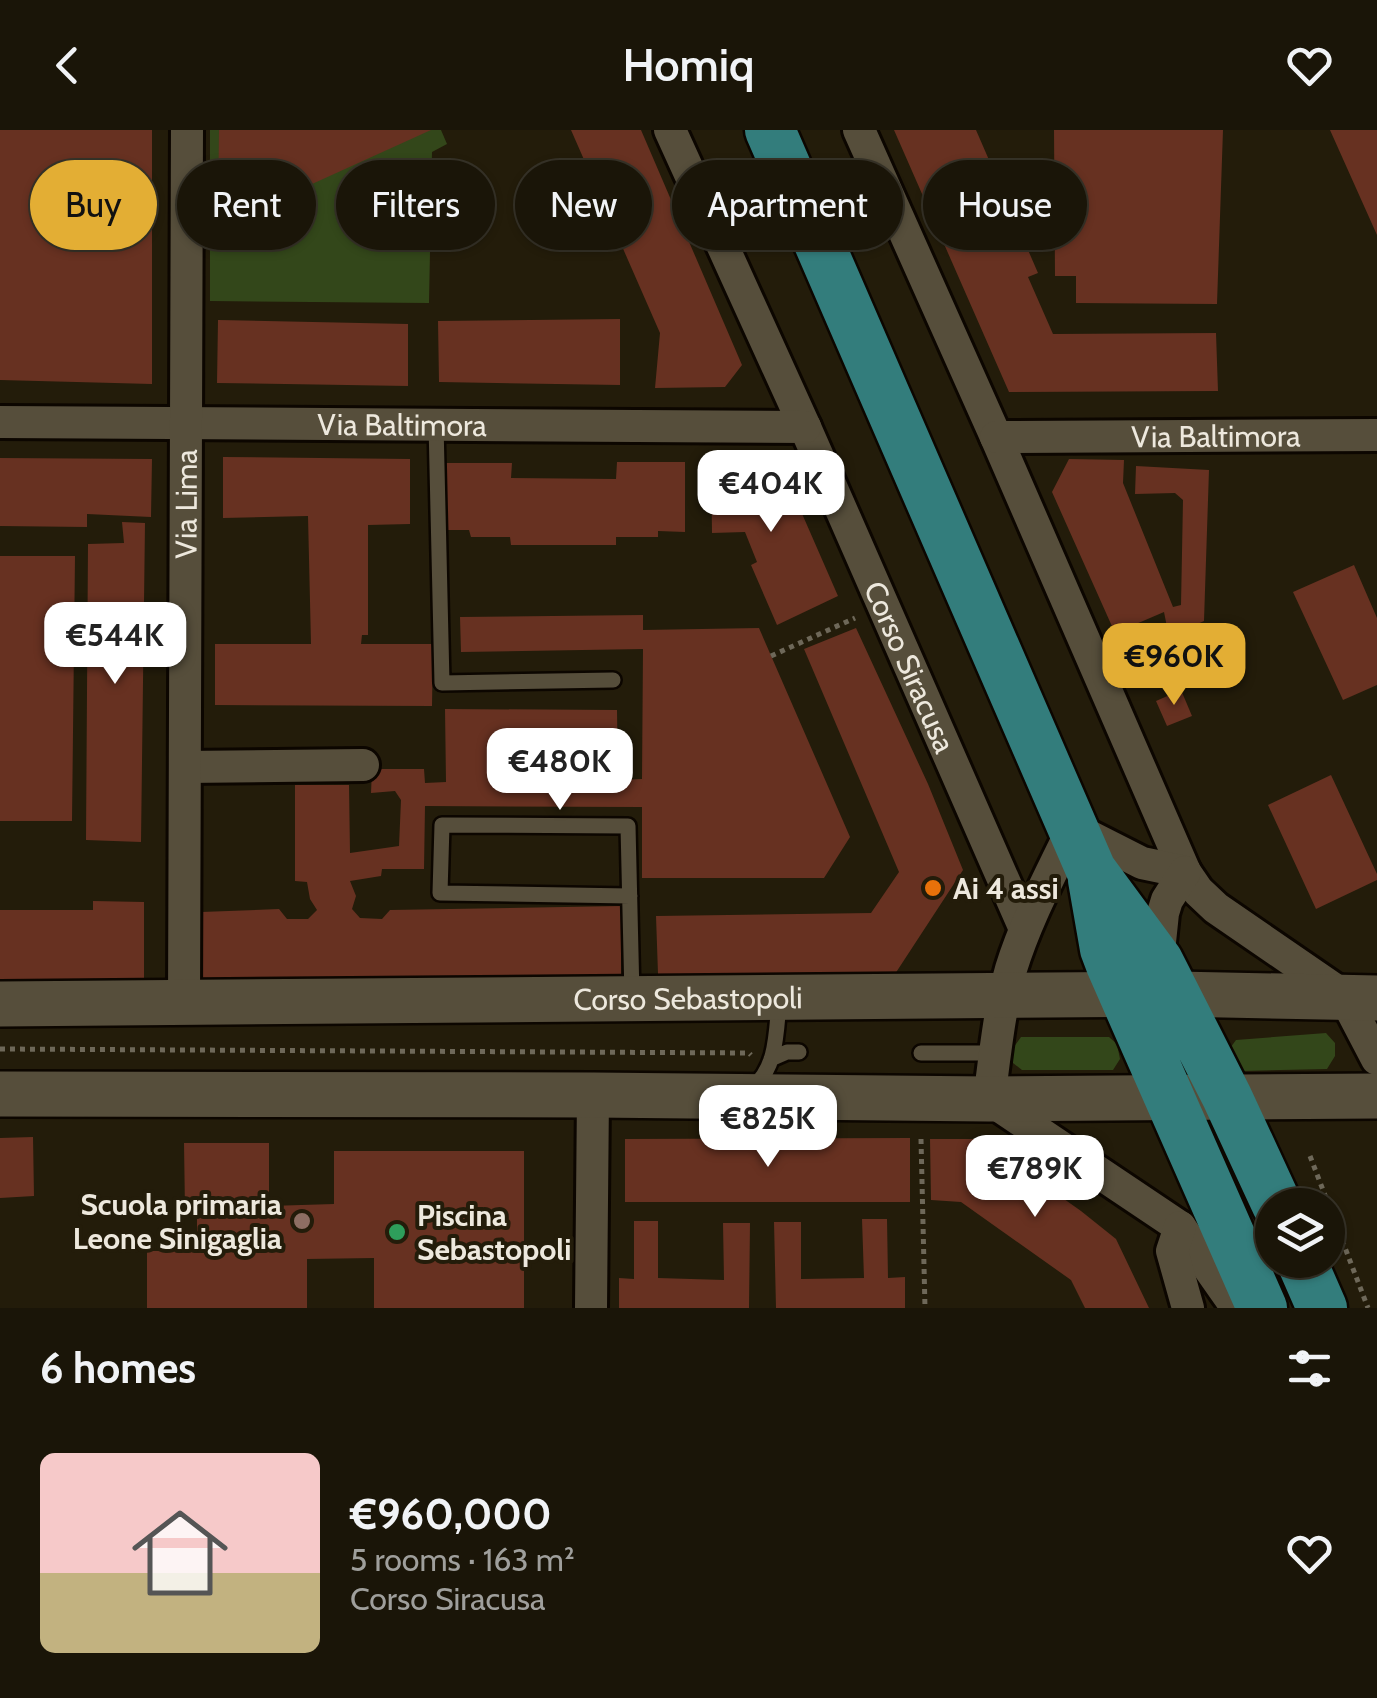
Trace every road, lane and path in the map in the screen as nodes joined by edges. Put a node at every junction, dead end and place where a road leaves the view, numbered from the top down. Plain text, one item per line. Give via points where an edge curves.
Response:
1 (188, 130) edge
2 (670, 130) edge
3 (770, 130) edge
4 (859, 130) edge
5 (0, 422) edge
6 (188, 423) junction
7 (436, 424) junction
8 (805, 427) junction
9 (1377, 435) edge
10 (996, 438) junction
11 (883, 605) junction
12 (771, 656) dead end
13 (613, 680) dead end
14 (362, 765) dead end
15 (185, 767) junction
16 (1082, 849) junction
17 (1185, 872) junction
18 (630, 896) junction
19 (1024, 929) junction
20 (1153, 983) junction
21 (1004, 996) junction
22 (1360, 997) edge
23 (779, 998) junction
24 (632, 1000) junction
25 (0, 1004) edge
26 (184, 1004) junction
27 (0, 1048) edge
28 (799, 1052) dead end
29 (749, 1053) dead end
30 (921, 1053) dead end
31 (996, 1053) junction
32 (771, 1059) junction
33 (1377, 1059) edge
34 (0, 1094) edge
35 (593, 1095) junction
36 (735, 1096) junction
37 (1377, 1096) edge
38 (1227, 1097) junction
39 (1168, 1098) junction
40 (989, 1099) junction
41 (920, 1139) dead end
42 (1310, 1156) dead end
43 (1269, 1188) edge
44 (1180, 1227) junction
45 (1309, 1278) edge
46 (590, 1308) edge
47 (924, 1308) edge
48 (1188, 1308) edge
49 (1237, 1308) edge
50 (1262, 1308) edge
51 (1322, 1308) edge
52 (1368, 1308) edge

1 - 6 street, Via Lima
2 - 8 street, Corso Siracusa
3 - 16 main road
4 - 10 street
5 - 6 street, Via Baltimora
6 - 7 street, Via Baltimora
6 - 15 street, Via Lima
7 - 8 street, Via Baltimora
7 - 13 lane via 442,683
8 - 11 street, Corso Siracusa
9 - 10 street, Via Baltimora
10 - 17 street
11 - 12 path
11 - 19 street, Corso Siracusa
14 - 15 street
15 - 26 street, Via Lima
16 - 17 street
16 - 19 street
16 - 20 main road
17 - 20 street via 1163,913
17 - 22 street via 1216,908
18 - 18 lane via 628,826 442,825 440,893
18 - 24 lane
19 - 21 street
20 - 21 main road, Corso Sebastopoli
20 - 22 main road, Corso Sebastopoli
20 - 38 main road
20 - 39 main road
21 - 23 main road, Corso Sebastopoli
21 - 31 street
22 - 33 street
23 - 24 main road, Corso Sebastopoli
23 - 32 lane
24 - 26 main road, Corso Sebastopoli
25 - 26 main road, Corso Sebastopoli
27 - 29 path
28 - 32 lane
30 - 31 lane
31 - 40 street
32 - 36 lane via 756,1086
34 - 35 main road
35 - 36 main road
35 - 46 street
36 - 40 main road
37 - 38 main road
38 - 39 main road
38 - 43 main road
39 - 40 main road
39 - 50 main road
40 - 44 street
41 - 47 path
42 - 52 path
44 - 48 street via 1172,1250
44 - 49 street
45 - 51 main road

